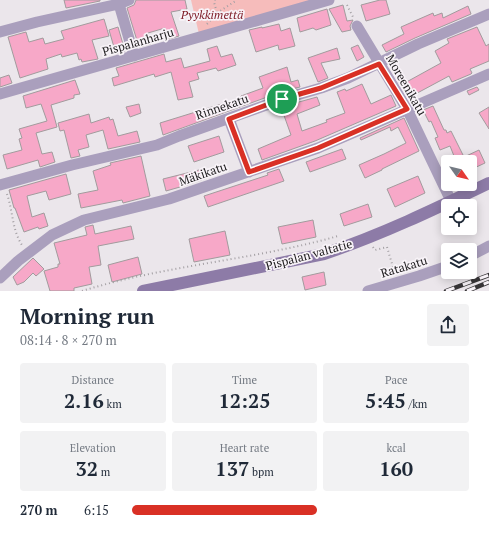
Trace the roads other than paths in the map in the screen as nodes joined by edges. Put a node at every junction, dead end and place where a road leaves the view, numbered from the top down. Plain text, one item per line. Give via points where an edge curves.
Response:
1 (129, 0) edge
2 (329, 0) edge
3 (118, 4) junction
4 (489, 14) edge
5 (357, 26) dead end
6 (0, 32) edge
7 (134, 56) junction
8 (379, 64) junction
9 (489, 74) edge
10 (0, 94) edge
11 (407, 109) junction
12 (229, 119) junction
13 (249, 172) junction
14 (489, 183) edge
15 (0, 185) edge
16 (450, 199) edge
17 (455, 199) edge
18 (441, 206) edge
19 (489, 246) edge
20 (477, 252) edge
21 (441, 268) edge
22 (0, 278) edge
23 (143, 291) edge
24 (368, 291) edge

1 - 3 street
2 - 7 street, Pispalanharju
3 - 6 street
3 - 7 street
4 - 8 street, Rinnekatu via 418,44
5 - 8 street, Moreenikatu
7 - 10 street, Pispalanharju
8 - 11 street, Moreenikatu
8 - 12 street, Rinnekatu via 321,88 282,99
9 - 11 street, Mäkikatu
11 - 13 street, Mäkikatu via 318,148
11 - 16 street, Moreenikatu
12 - 13 street
12 - 15 street, Rinnekatu via 157,145
13 - 22 street, Mäkikatu via 169,199 84,220 52,235
14 - 17 main road, Pispalan valtatie
18 - 23 main road, Pispalan valtatie via 324,254
19 - 20 street
21 - 24 street, Ratakatu

